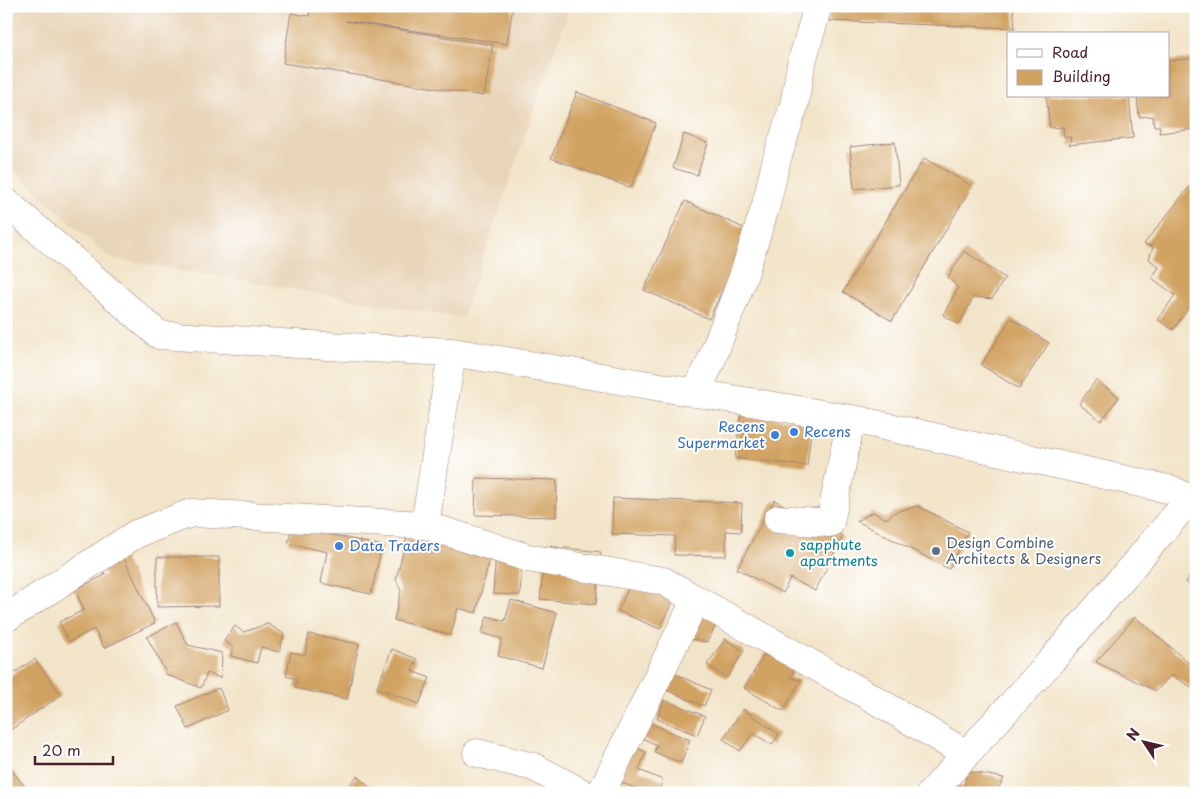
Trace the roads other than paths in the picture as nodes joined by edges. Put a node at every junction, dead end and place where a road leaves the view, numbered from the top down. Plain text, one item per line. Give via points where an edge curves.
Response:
1 (818, 6) edge
2 (6, 202) edge
3 (452, 352) junction
4 (695, 393) junction
5 (851, 419) junction
6 (1194, 499) edge
7 (778, 519) dead end
8 (425, 525) junction
9 (696, 599) junction
10 (6, 618) edge
11 (477, 752) dead end
12 (966, 754) junction
13 (582, 793) edge
14 (601, 793) edge
15 (931, 793) edge

1 - 4 street via 766,205 743,277 709,366
2 - 3 street via 159,335
3 - 4 street
3 - 8 street
4 - 5 street
5 - 6 street via 1172,490
5 - 7 street via 830,523
6 - 12 street
8 - 9 street via 528,558 663,581
8 - 10 street via 192,513 136,534
9 - 12 street
9 - 14 street
11 - 13 street via 534,767
12 - 15 street

